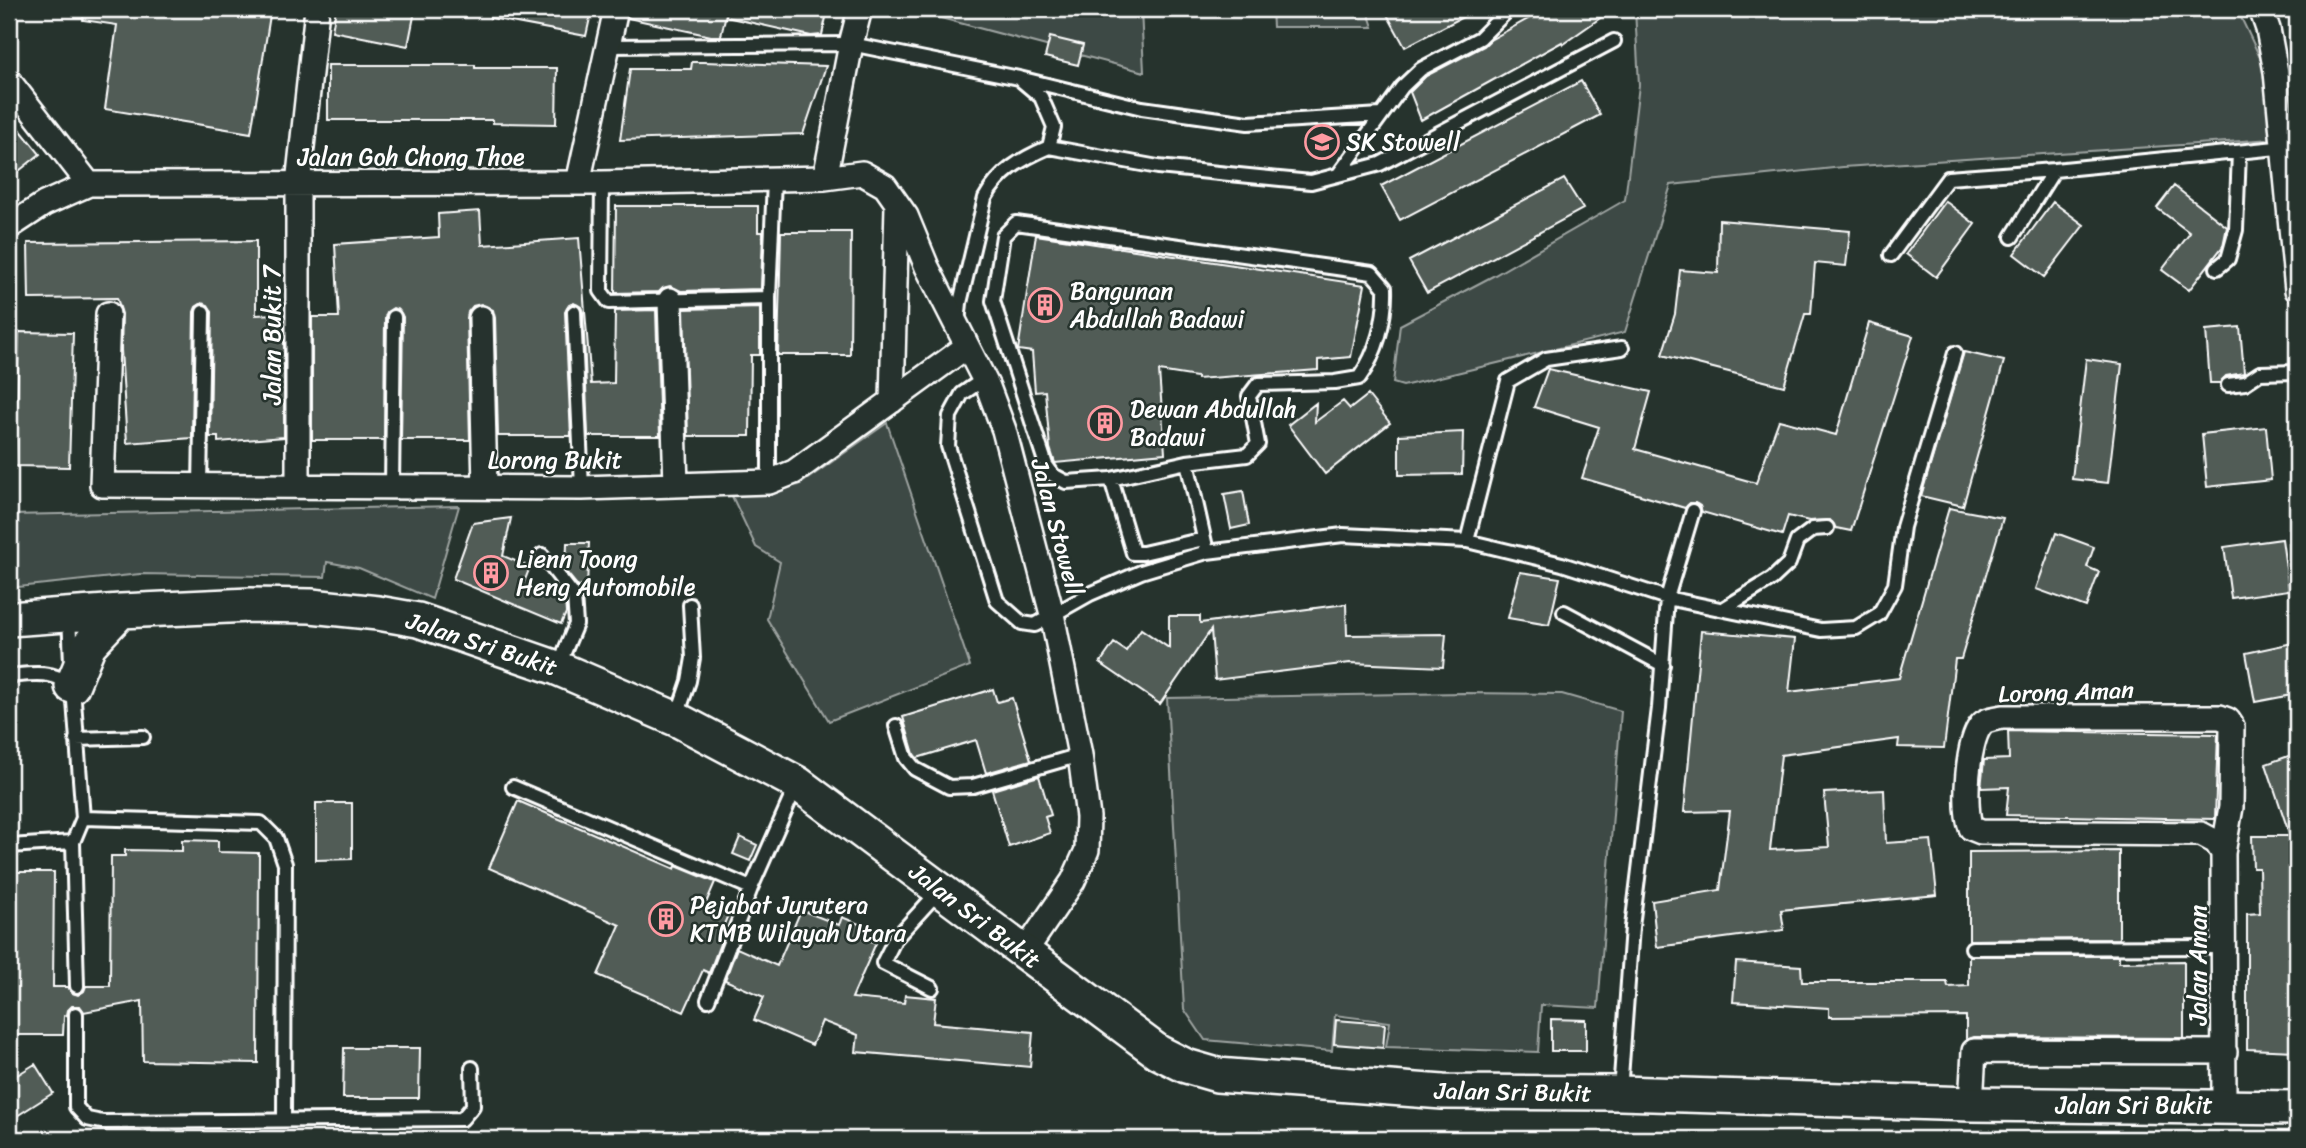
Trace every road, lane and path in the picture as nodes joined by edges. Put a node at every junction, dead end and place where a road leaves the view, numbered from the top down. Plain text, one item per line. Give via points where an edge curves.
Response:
1 (317, 9) edge
2 (616, 9) edge
3 (860, 9) edge
4 (1508, 9) edge
5 (2261, 9) edge
6 (1614, 41) dead end
7 (851, 44) junction
8 (606, 46) junction
9 (1019, 78) junction
10 (9, 81) edge
11 (1381, 115) junction
12 (1049, 147) junction
13 (2291, 147) edge
14 (2239, 152) junction
15 (2054, 170) junction
16 (1338, 175) junction
17 (825, 178) junction
18 (775, 180) junction
19 (578, 183) junction
20 (602, 183) junction
21 (89, 184) junction
22 (298, 184) junction
23 (897, 202) junction
24 (9, 228) edge
25 (2012, 237) dead end
26 (1891, 256) dead end
27 (2217, 268) dead end
28 (2297, 290) edge
29 (769, 298) junction
30 (670, 300) junction
31 (203, 312) dead end
32 (575, 312) dead end
33 (108, 314) dead end
34 (394, 317) dead end
35 (481, 318) dead end
36 (962, 339) junction
37 (1622, 348) dead end
38 (1955, 353) dead end
39 (2297, 372) edge
40 (984, 379) junction
41 (2228, 385) dead end
42 (892, 401) junction
43 (1188, 462) junction
44 (1111, 480) junction
45 (769, 482) junction
46 (676, 485) junction
47 (200, 486) junction
48 (298, 486) junction
49 (392, 487) junction
50 (485, 487) junction
51 (582, 488) junction
52 (1693, 511) dead end
53 (1827, 528) dead end
54 (1204, 539) junction
55 (1467, 541) junction
56 (1207, 552) junction
57 (542, 555) dead end
58 (1667, 598) junction
59 (690, 605) dead end
60 (1723, 609) junction
61 (121, 611) junction
62 (1564, 612) dead end
63 (69, 614) junction
64 (1052, 614) junction
65 (10, 622) edge
66 (1663, 666) junction
67 (557, 668) junction
68 (9, 676) edge
69 (72, 686) junction
70 (676, 719) junction
71 (896, 726) dead end
72 (142, 737) dead end
73 (76, 739) junction
74 (1080, 755) junction
75 (797, 783) junction
76 (513, 786) dead end
77 (83, 818) junction
78 (73, 842) junction
79 (9, 846) edge
80 (2223, 853) junction
81 (751, 888) junction
82 (941, 889) junction
83 (2224, 947) junction
84 (1972, 948) dead end
85 (1024, 953) junction
86 (77, 986) dead end
87 (932, 988) dead end
88 (708, 1000) dead end
89 (76, 1014) dead end
90 (2225, 1052) junction
91 (472, 1069) dead end
92 (1620, 1093) junction
93 (1971, 1104) junction
94 (2224, 1106) junction
95 (2297, 1108) edge
96 (284, 1120) junction

1 - 22 street, Jalan Bukit 7
2 - 8 street
3 - 7 street
4 - 11 lane via 1480,38 1421,69
5 - 13 street
6 - 16 lane via 1380,164
7 - 8 lane
7 - 9 lane
7 - 17 street
8 - 19 street
9 - 11 lane via 1142,108 1248,123
9 - 12 lane via 1041,97 1054,127
10 - 21 street
11 - 16 lane
12 - 16 lane via 1172,169 1311,182
12 - 36 lane via 1004,172 985,198 960,303
13 - 14 lane
13 - 28 street
14 - 15 lane
14 - 27 lane via 2236,230 2228,259
15 - 25 lane
15 - 26 lane via 1948,178
17 - 18 street, Jalan Goh Chong Thoe
17 - 23 street, Jalan Stowell via 862,173 886,186
18 - 20 street, Jalan Goh Chong Thoe
18 - 29 lane
19 - 20 street, Jalan Goh Chong Thoe
19 - 22 street, Jalan Goh Chong Thoe
20 - 30 lane via 601,291 609,302
21 - 22 street, Jalan Goh Chong Thoe
21 - 24 street, Jalan Goh Chong Thoe via 44,204
22 - 48 street, Jalan Bukit 7
23 - 36 street, Jalan Stowell
23 - 42 street
29 - 30 lane
29 - 45 lane
30 - 46 street
31 - 47 lane
32 - 51 lane
33 - 47 street, Lorong Bukit via 102,485
34 - 49 lane
35 - 50 street
36 - 40 street, Jalan Stowell
36 - 42 street, Lorong Bukit
37 - 55 lane via 1546,359 1508,381
38 - 60 lane via 1903,527 1895,585 1879,614 1856,628 1821,629
39 - 41 lane via 2260,373 2245,383
40 - 64 street, Jalan Stowell via 1004,430
40 - 64 lane via 962,394 950,416 948,446 997,601 1022,623 1035,625
42 - 45 street, Lorong Bukit via 794,472
43 - 44 lane
43 - 44 lane via 1247,455 1258,444 1249,396 1258,384 1359,378 1369,363 1385,310 1385,288 1372,273 1016,223 1003,236 993,301 1046,465 1066,482
43 - 54 lane
44 - 54 lane via 1133,553
45 - 46 street, Lorong Bukit
46 - 51 street, Lorong Bukit
47 - 48 street, Lorong Bukit
48 - 49 street, Lorong Bukit
49 - 50 street, Lorong Bukit
50 - 51 street, Lorong Bukit
52 - 58 lane
53 - 60 lane via 1813,529 1797,541 1789,563 1772,579
54 - 56 lane
55 - 56 lane via 1342,535
55 - 58 lane via 1563,564
56 - 64 lane via 1141,572
57 - 67 lane via 574,596 576,624
58 - 60 lane
58 - 66 lane
59 - 70 lane via 693,658
61 - 63 street, Jalan Sri Bukit
61 - 67 street, Jalan Sri Bukit via 250,605 378,613 418,620
61 - 69 street via 89,645
62 - 66 lane
63 - 65 street, Jalan Sri Bukit
63 - 69 lane
64 - 74 street, Jalan Stowell
66 - 92 lane via 1632,927
67 - 70 street, Jalan Sri Bukit
68 - 69 lane via 45,673 60,676
69 - 73 lane
70 - 75 street, Jalan Sri Bukit
71 - 74 lane via 906,758 915,769 949,787 973,786
72 - 73 lane
73 - 77 lane
74 - 85 street, Jalan Stowell via 1087,850 1073,881
75 - 81 lane
75 - 82 street, Jalan Sri Bukit
76 - 81 lane
77 - 78 lane
77 - 96 lane via 261,823 276,838 285,864
78 - 79 lane
78 - 86 lane
80 - 80 street, Lorong Aman via 2216,842 2201,834 1981,832 1971,828 1969,779 1980,725 2002,717 2228,720 2232,726 2231,807
80 - 83 street, Jalan Aman
81 - 88 lane
82 - 85 street, Jalan Sri Bukit
82 - 87 lane via 895,939 883,963
83 - 84 lane
83 - 90 street, Jalan Aman
85 - 92 street, Jalan Sri Bukit via 1158,1052 1217,1075 1443,1092
89 - 96 lane via 76,1107 87,1119
90 - 93 street via 1974,1052
90 - 94 street, Jalan Aman
91 - 96 lane via 473,1106 462,1119
92 - 93 street, Jalan Sri Bukit
93 - 94 street, Jalan Sri Bukit
94 - 95 street, Jalan Sri Bukit

